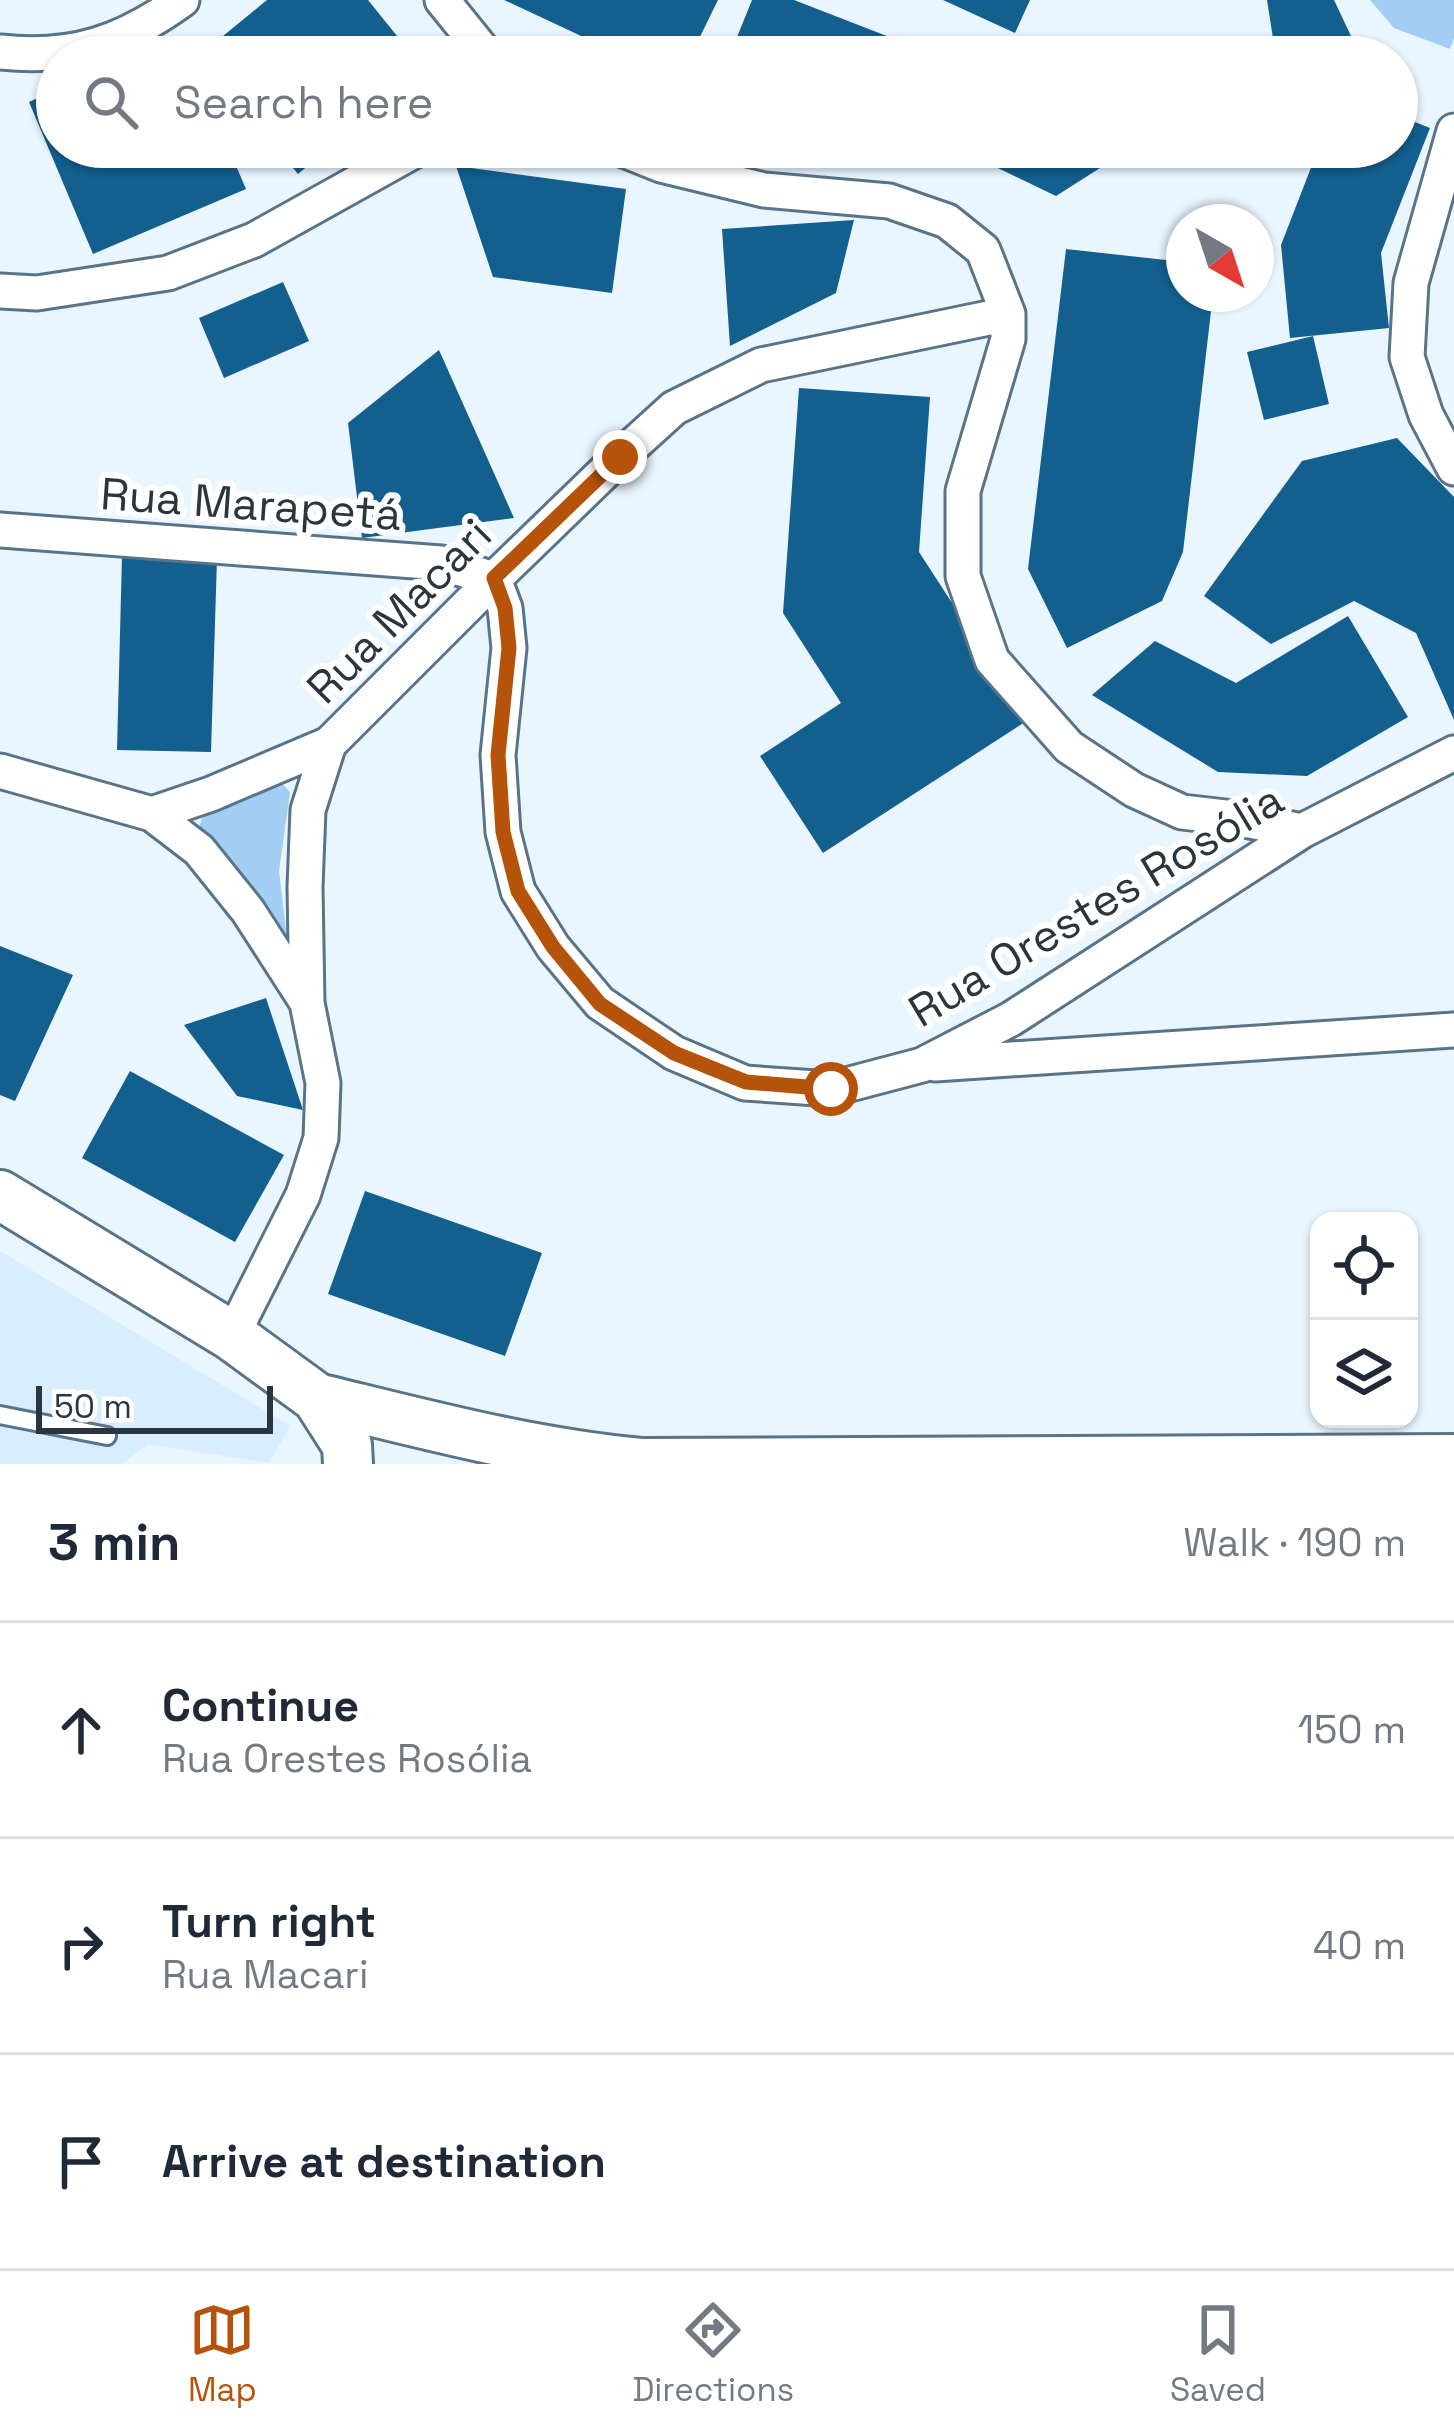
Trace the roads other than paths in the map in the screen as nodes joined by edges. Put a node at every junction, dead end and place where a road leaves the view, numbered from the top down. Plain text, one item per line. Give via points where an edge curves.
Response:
1 (442, 0) edge
2 (171, 4) edge
3 (120, 36) edge
4 (471, 36) edge
5 (36, 51) edge
6 (0, 52) edge
7 (1454, 131) edge
8 (383, 168) edge
9 (673, 168) edge
10 (0, 291) edge
11 (1008, 314) junction
12 (1454, 468) edge
13 (0, 530) edge
14 (494, 578) junction
15 (329, 744) junction
16 (1454, 753) edge
17 (0, 771) edge
18 (152, 814) junction
19 (1302, 831) junction
20 (307, 1003) junction
21 (1454, 1030) edge
22 (922, 1065) junction
23 (0, 1195) edge
24 (232, 1336) junction
25 (317, 1398) junction
26 (0, 1415) edge
27 (106, 1436) dead end
28 (472, 1449) edge
29 (1454, 1460) edge
30 (348, 1464) edge

1 - 4 street
2 - 3 street
5 - 6 street
7 - 12 street via 1411,283 1407,357
8 - 10 street via 254,240 168,273
9 - 11 street via 764,190 889,201 947,221 983,250
11 - 14 street, Rua Macari via 761,365 674,408
11 - 19 street via 1008,339 963,491 963,576 992,660 1069,747 1134,790 1182,812
13 - 14 street, Rua Marapetá via 442,563
14 - 15 street, Rua Macari
14 - 22 street, Rua Orestes Rosólia via 509,648 498,755 503,832 518,891 600,1004 674,1053 746,1082 831,1089
15 - 18 street
15 - 20 street, Rua Macari via 308,810
16 - 19 street, Rua Orestes Rosólia
17 - 18 street
18 - 20 street via 199,850
19 - 22 street, Rua Orestes Rosólia via 1011,1019
20 - 24 street, Rua Macari via 323,1083 321,1138 303,1195
21 - 22 street
23 - 24 main road
24 - 25 main road
25 - 28 main road
25 - 30 main road via 347,1445
26 - 27 lane
28 - 29 main road via 641,1463

